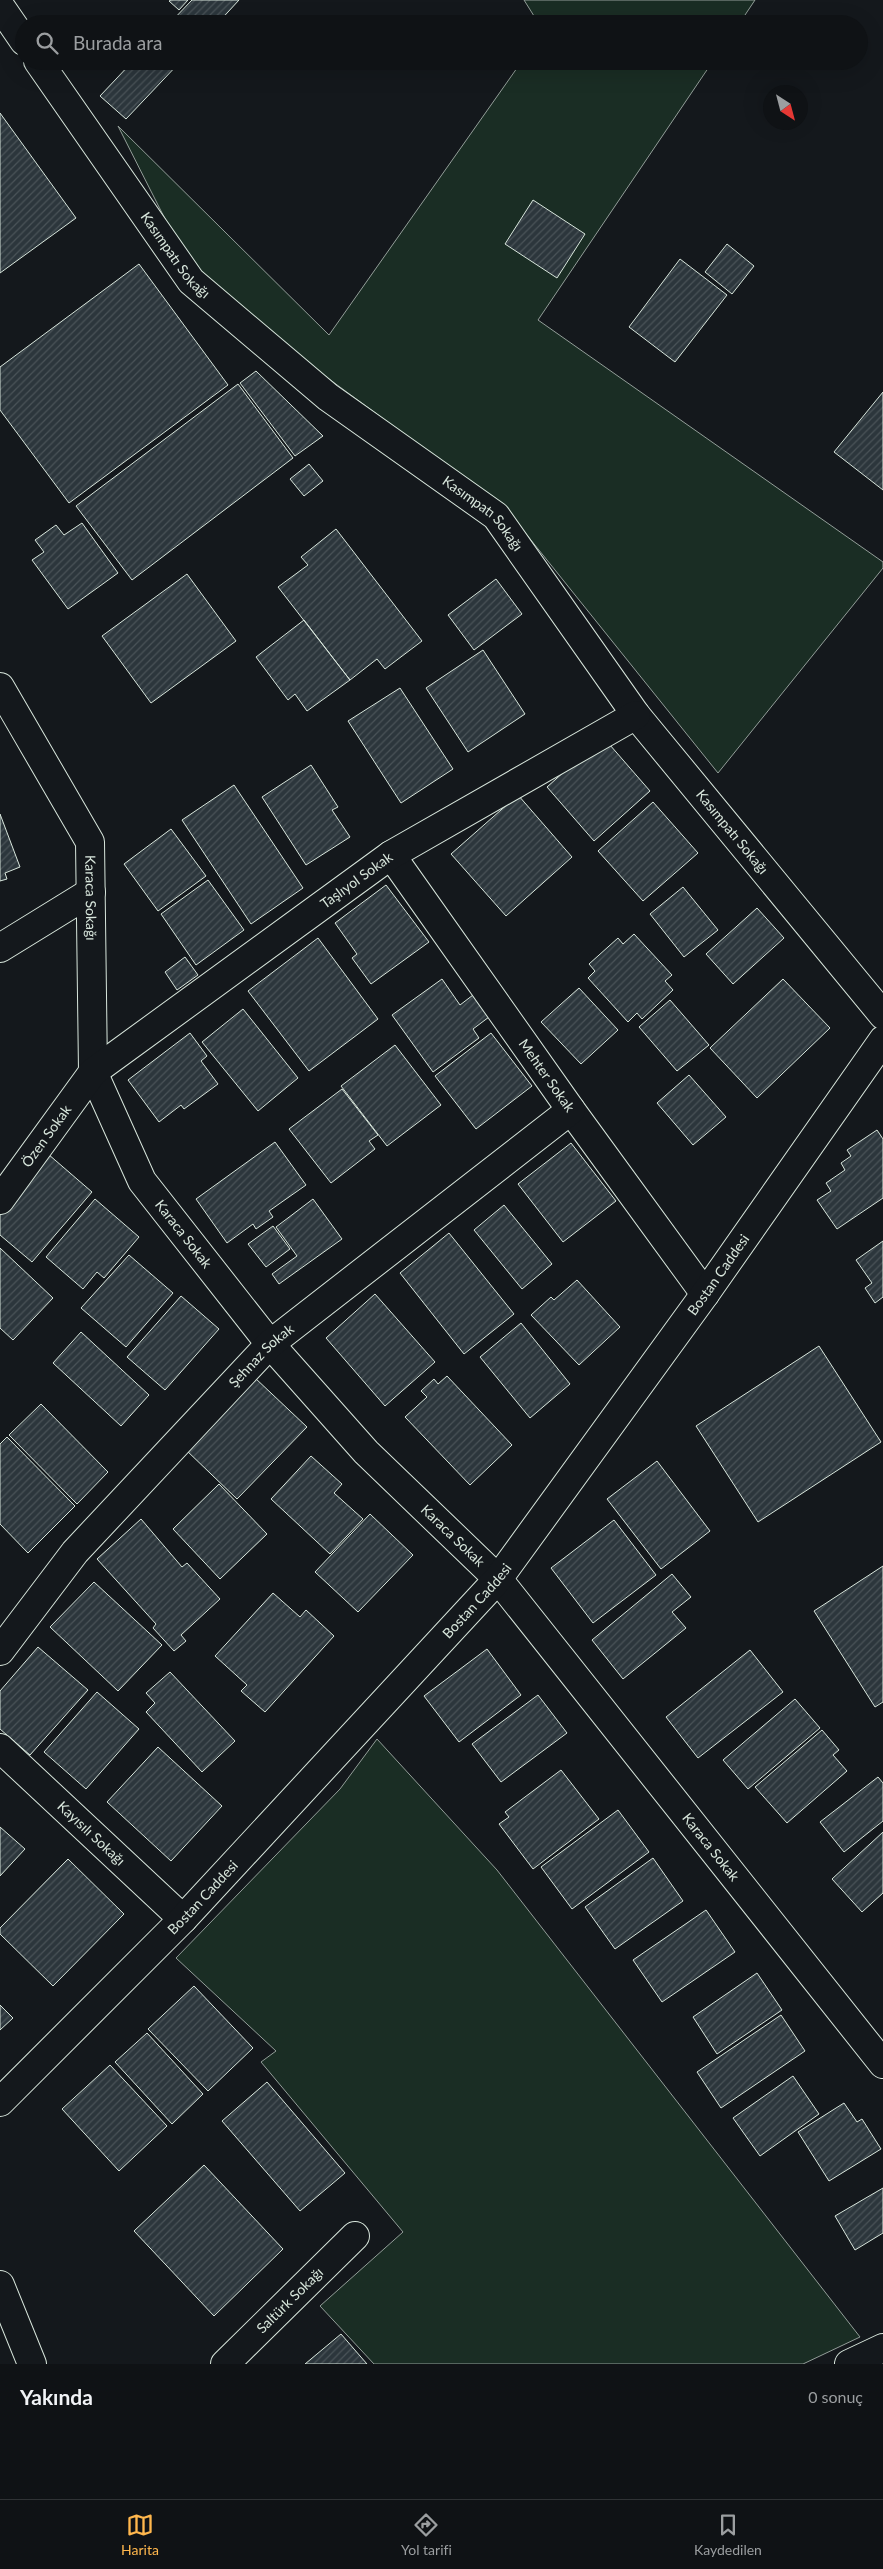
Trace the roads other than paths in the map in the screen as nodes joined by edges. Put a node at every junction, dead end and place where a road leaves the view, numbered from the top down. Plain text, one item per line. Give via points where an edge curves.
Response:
1 (0, 6) edge
2 (15, 28) edge
3 (44, 70) edge
4 (0, 687) edge
5 (636, 716) junction
6 (391, 855) junction
7 (91, 892) junction
8 (0, 948) edge
9 (883, 1016) edge
10 (883, 1040) edge
11 (93, 1072) junction
12 (570, 1110) junction
13 (0, 1200) edge
14 (705, 1294) junction
15 (270, 1344) junction
16 (498, 1579) junction
17 (0, 1651) edge
18 (0, 1748) edge
19 (183, 1919) junction
20 (883, 2064) edge
21 (0, 2102) edge
22 (355, 2236) dead end
23 (0, 2284) edge
24 (883, 2348) edge
25 (32, 2364) edge
26 (226, 2364) edge
27 (849, 2364) edge

1 - 2 street
3 - 5 street, Kasımpatı Sokağı via 191,281 328,396 496,516
4 - 7 street, Karaca Sokağı via 90,842
5 - 6 street, Taşlıyol Sokak
5 - 9 street, Kasımpatı Sokağı
6 - 11 street, Taşlıyol Sokak
6 - 12 street, Mehter Sokak
7 - 8 street
7 - 11 street, Karaca Sokağı
10 - 14 street, Bostan Caddesi
11 - 13 street, Özen Sokak
11 - 15 street, Karaca Sokak via 142,1181
12 - 14 street, Mehter Sokak
12 - 15 street, Şehnaz Sokak
14 - 16 street, Bostan Caddesi
15 - 16 street, Karaca Sokak via 366,1452
15 - 17 street, Şehnaz Sokak via 75,1552
16 - 19 street, Bostan Caddesi
16 - 20 street, Karaca Sokak
18 - 19 street, Kayısılı Sokağı
19 - 21 street, Bostan Caddesi
22 - 26 street, Saltürk Sokağı
23 - 25 street
24 - 27 street

